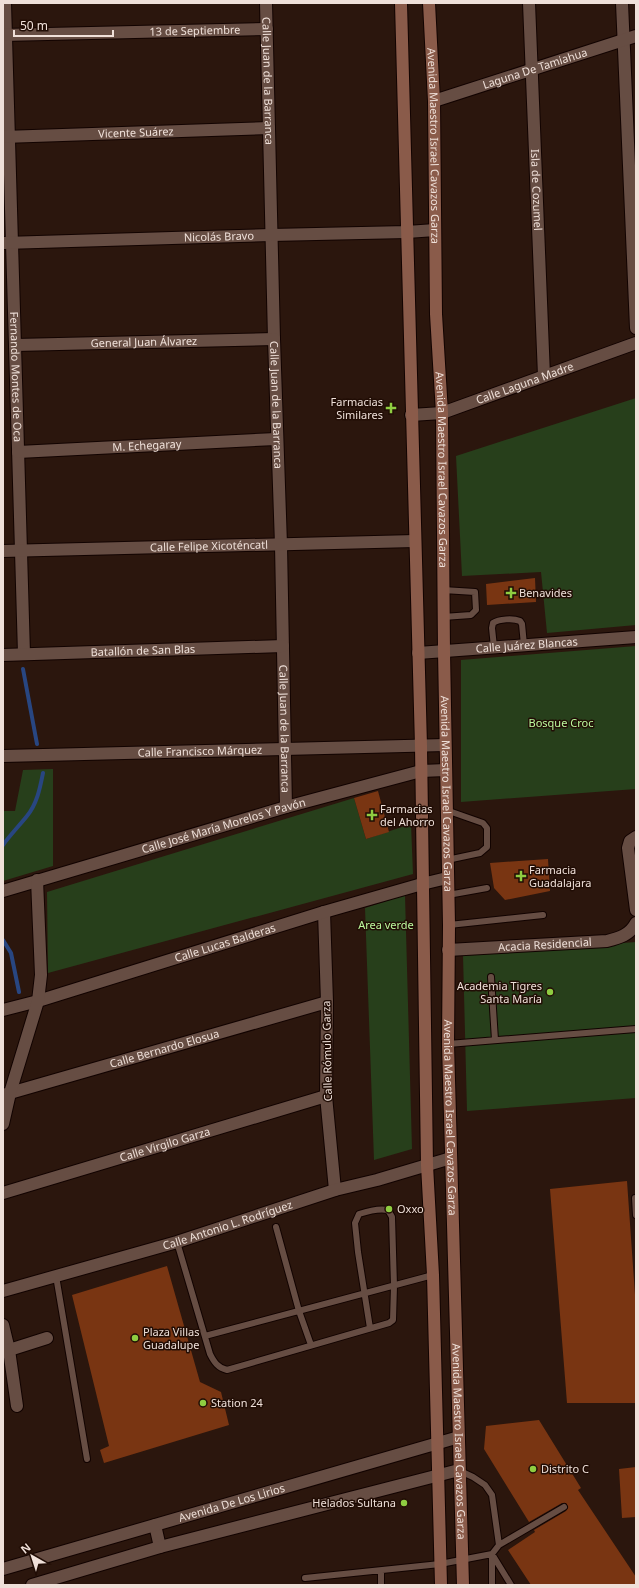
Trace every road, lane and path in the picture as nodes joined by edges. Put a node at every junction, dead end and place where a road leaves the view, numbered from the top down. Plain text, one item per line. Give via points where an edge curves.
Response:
1 (5, 3) edge
2 (266, 3) edge
3 (401, 3) edge
4 (429, 3) edge
5 (529, 3) edge
6 (622, 3) edge
7 (267, 29) junction
8 (4, 35) edge
9 (636, 36) edge
10 (622, 40) junction
11 (532, 68) junction
12 (434, 101) junction
13 (269, 128) junction
14 (6, 137) edge
15 (435, 230) junction
16 (407, 232) junction
17 (271, 235) junction
18 (7, 243) edge
19 (636, 328) edge
20 (274, 339) junction
21 (636, 343) edge
22 (15, 345) junction
23 (544, 376) junction
24 (442, 413) junction
25 (411, 415) junction
26 (276, 439) junction
27 (18, 452) junction
28 (415, 541) junction
29 (281, 545) junction
30 (20, 550) junction
31 (3, 551) edge
32 (443, 590) junction
33 (444, 617) junction
34 (636, 637) edge
35 (524, 645) junction
36 (283, 646) junction
37 (494, 647) junction
38 (444, 651) junction
39 (418, 653) junction
40 (24, 654) junction
41 (3, 655) edge
42 (445, 745) junction
43 (421, 746) junction
44 (284, 748) junction
45 (3, 756) edge
46 (446, 770) junction
47 (421, 771) junction
48 (286, 807) junction
49 (446, 810) junction
50 (636, 837) edge
51 (447, 860) junction
52 (447, 878) junction
53 (37, 880) junction
54 (422, 884) junction
55 (487, 888) dead end
56 (3, 891) edge
57 (448, 895) junction
58 (636, 910) edge
59 (324, 912) junction
60 (544, 915) dead end
61 (636, 923) edge
62 (449, 925) junction
63 (448, 950) junction
64 (491, 977) dead end
65 (38, 1000) junction
66 (327, 1002) junction
67 (3, 1010) edge
68 (636, 1029) edge
69 (495, 1040) junction
70 (448, 1044) junction
71 (7, 1094) edge
72 (326, 1096) junction
73 (3, 1124) edge
74 (451, 1158) junction
75 (427, 1165) junction
76 (335, 1190) junction
77 (3, 1193) edge
78 (636, 1198) edge
79 (636, 1215) edge
80 (276, 1227) dead end
81 (177, 1242) junction
82 (433, 1275) junction
83 (56, 1276) junction
84 (394, 1286) junction
85 (3, 1291) edge
86 (364, 1294) junction
87 (299, 1311) junction
88 (3, 1325) edge
89 (370, 1328) junction
90 (205, 1336) junction
91 (47, 1338) dead end
92 (311, 1345) junction
93 (6, 1351) edge
94 (17, 1406) dead end
95 (459, 1437) junction
96 (437, 1443) junction
97 (87, 1459) dead end
98 (459, 1470) junction
99 (439, 1476) junction
100 (564, 1507) dead end
101 (155, 1525) junction
102 (499, 1545) junction
103 (160, 1547) junction
104 (492, 1554) junction
105 (462, 1559) junction
106 (440, 1564) junction
107 (3, 1569) edge
108 (381, 1571) junction
109 (304, 1578) dead end
110 (32, 1585) edge
111 (381, 1585) edge
112 (441, 1585) edge
113 (463, 1585) edge
114 (492, 1585) edge
115 (511, 1585) edge

1 - 8 street, Fernando Montes de Oca
2 - 7 street, Calle Juan de la Barranca
3 - 16 main road, Avenida Maestro Israel Cavazos Garza
4 - 12 main road, Avenida Maestro Israel Cavazos Garza
5 - 11 street, Isla de Cozumel
6 - 10 street
7 - 8 street, 13 de Septiembre
7 - 13 street, Calle Juan de la Barranca
8 - 14 street, Fernando Montes de Oca
9 - 10 street, Laguna De Tamiahua
10 - 11 street, Laguna De Tamiahua
10 - 19 street
11 - 12 street, Laguna De Tamiahua
11 - 23 street, Isla de Cozumel
12 - 15 main road, Avenida Maestro Israel Cavazos Garza
13 - 14 street, Vicente Suárez
13 - 17 street, Calle Juan de la Barranca
14 - 18 street, Fernando Montes de Oca
15 - 16 street, Nicolás Bravo
15 - 24 main road, Avenida Maestro Israel Cavazos Garza via 436,314
16 - 17 street, Nicolás Bravo
16 - 25 main road, Avenida Maestro Israel Cavazos Garza
17 - 18 street, Nicolás Bravo
17 - 20 street, Calle Juan de la Barranca
18 - 22 street, Fernando Montes de Oca
20 - 22 street, General Juan Álvarez
20 - 26 street, Calle Juan de la Barranca
21 - 23 street, Calle Laguna Madre
22 - 27 street, Fernando Montes de Oca
23 - 24 street, Calle Laguna Madre
24 - 25 street, Calle Laguna Madre
24 - 32 main road, Avenida Maestro Israel Cavazos Garza
25 - 28 main road, Avenida Maestro Israel Cavazos Garza
26 - 27 street, M. Echegaray
26 - 29 street, Calle Juan de la Barranca
27 - 30 street, Fernando Montes de Oca
28 - 29 street, Calle Felipe Xicoténcatl
28 - 39 main road, Avenida Maestro Israel Cavazos Garza
29 - 30 street, Calle Felipe Xicoténcatl
29 - 36 street, Calle Juan de la Barranca
30 - 31 street, Calle Felipe Xicoténcatl
30 - 40 street, Fernando Montes de Oca
32 - 33 main road, Avenida Maestro Israel Cavazos Garza
32 - 33 lane via 475,592 476,610 471,615
33 - 38 main road, Avenida Maestro Israel Cavazos Garza
34 - 35 street, Calle Juárez Blancas
35 - 37 street, Calle Juárez Blancas
35 - 37 lane via 520,621 496,621 492,623
36 - 40 street, Batallón de San Blas
36 - 44 street, Calle Juan de la Barranca
37 - 38 street, Calle Juárez Blancas
38 - 39 street, Calle Juárez Blancas
38 - 42 main road, Avenida Maestro Israel Cavazos Garza
39 - 43 main road, Avenida Maestro Israel Cavazos Garza
40 - 41 street, Batallón de San Blas
42 - 43 street, Calle Francisco Márquez
42 - 46 main road, Avenida Maestro Israel Cavazos Garza
43 - 44 street, Calle Francisco Márquez
43 - 47 main road, Avenida Maestro Israel Cavazos Garza
44 - 45 street, Calle Francisco Márquez
44 - 48 street, Calle Juan de la Barranca
46 - 47 street, Calle José María Morelos Y Pavón
46 - 49 main road, Avenida Maestro Israel Cavazos Garza
47 - 48 street, Calle José María Morelos Y Pavón
47 - 54 main road, Avenida Maestro Israel Cavazos Garza
48 - 53 street, Calle José María Morelos Y Pavón
49 - 51 main road, Avenida Maestro Israel Cavazos Garza
49 - 51 lane via 483,823 487,828 487,847 480,853
50 - 58 street via 630,841 628,848
51 - 52 main road, Avenida Maestro Israel Cavazos Garza
52 - 54 street, Calle Lucas Balderas
52 - 57 main road, Avenida Maestro Israel Cavazos Garza
53 - 56 street, Calle José María Morelos Y Pavón
53 - 65 street via 41,975
54 - 59 street, Calle Lucas Balderas
54 - 75 main road, Avenida Maestro Israel Cavazos Garza
55 - 57 lane
57 - 62 main road, Avenida Maestro Israel Cavazos Garza
59 - 65 street, Calle Lucas Balderas
59 - 66 street, Calle Rómulo Garza
60 - 62 lane
61 - 63 street, Acacia Residencial via 627,934 607,941
62 - 63 main road, Avenida Maestro Israel Cavazos Garza
63 - 70 main road, Avenida Maestro Israel Cavazos Garza
64 - 69 lane
65 - 67 street, Calle Lucas Balderas
65 - 71 street
66 - 71 street, Calle Bernardo Elosua
66 - 72 street, Calle Rómulo Garza
68 - 69 lane
69 - 70 lane
70 - 74 main road, Avenida Maestro Israel Cavazos Garza
71 - 73 street
72 - 76 street, Calle Rómulo Garza
72 - 77 street, Calle Virgilo Garza
74 - 75 street, Calle Antonio L. Rodríguez
74 - 95 main road, Avenida Maestro Israel Cavazos Garza
75 - 76 street, Calle Antonio L. Rodríguez
75 - 82 main road, Avenida Maestro Israel Cavazos Garza
76 - 81 street, Calle Antonio L. Rodríguez
78 - 79 lane
80 - 87 lane
81 - 83 street, Calle Antonio L. Rodríguez
81 - 90 lane
82 - 84 lane
82 - 96 main road, Avenida Maestro Israel Cavazos Garza
83 - 85 street, Calle Antonio L. Rodríguez
83 - 97 lane
84 - 86 lane
84 - 86 lane via 392,1217 386,1210 365,1212 359,1214 355,1223
84 - 89 lane via 393,1320
86 - 87 lane
86 - 89 lane
87 - 90 lane
87 - 92 lane
88 - 93 street
89 - 92 lane
90 - 92 lane via 213,1359 221,1369 227,1370
91 - 93 street
93 - 94 street
95 - 96 street, Avenida De Los Lirios
95 - 98 main road, Avenida Maestro Israel Cavazos Garza
96 - 99 main road, Avenida Maestro Israel Cavazos Garza
96 - 101 street, Avenida De Los Lirios
98 - 99 street
98 - 102 lane via 484,1485 492,1495
98 - 105 main road, Avenida Maestro Israel Cavazos Garza
99 - 103 street
99 - 106 main road, Avenida Maestro Israel Cavazos Garza
100 - 102 lane
101 - 103 street
101 - 107 street, Avenida De Los Lirios
102 - 104 lane
103 - 110 street
104 - 105 lane
104 - 114 lane
104 - 115 lane
105 - 106 lane
105 - 113 main road, Avenida Maestro Israel Cavazos Garza
106 - 108 lane
106 - 112 main road, Avenida Maestro Israel Cavazos Garza
108 - 109 lane
108 - 111 lane

